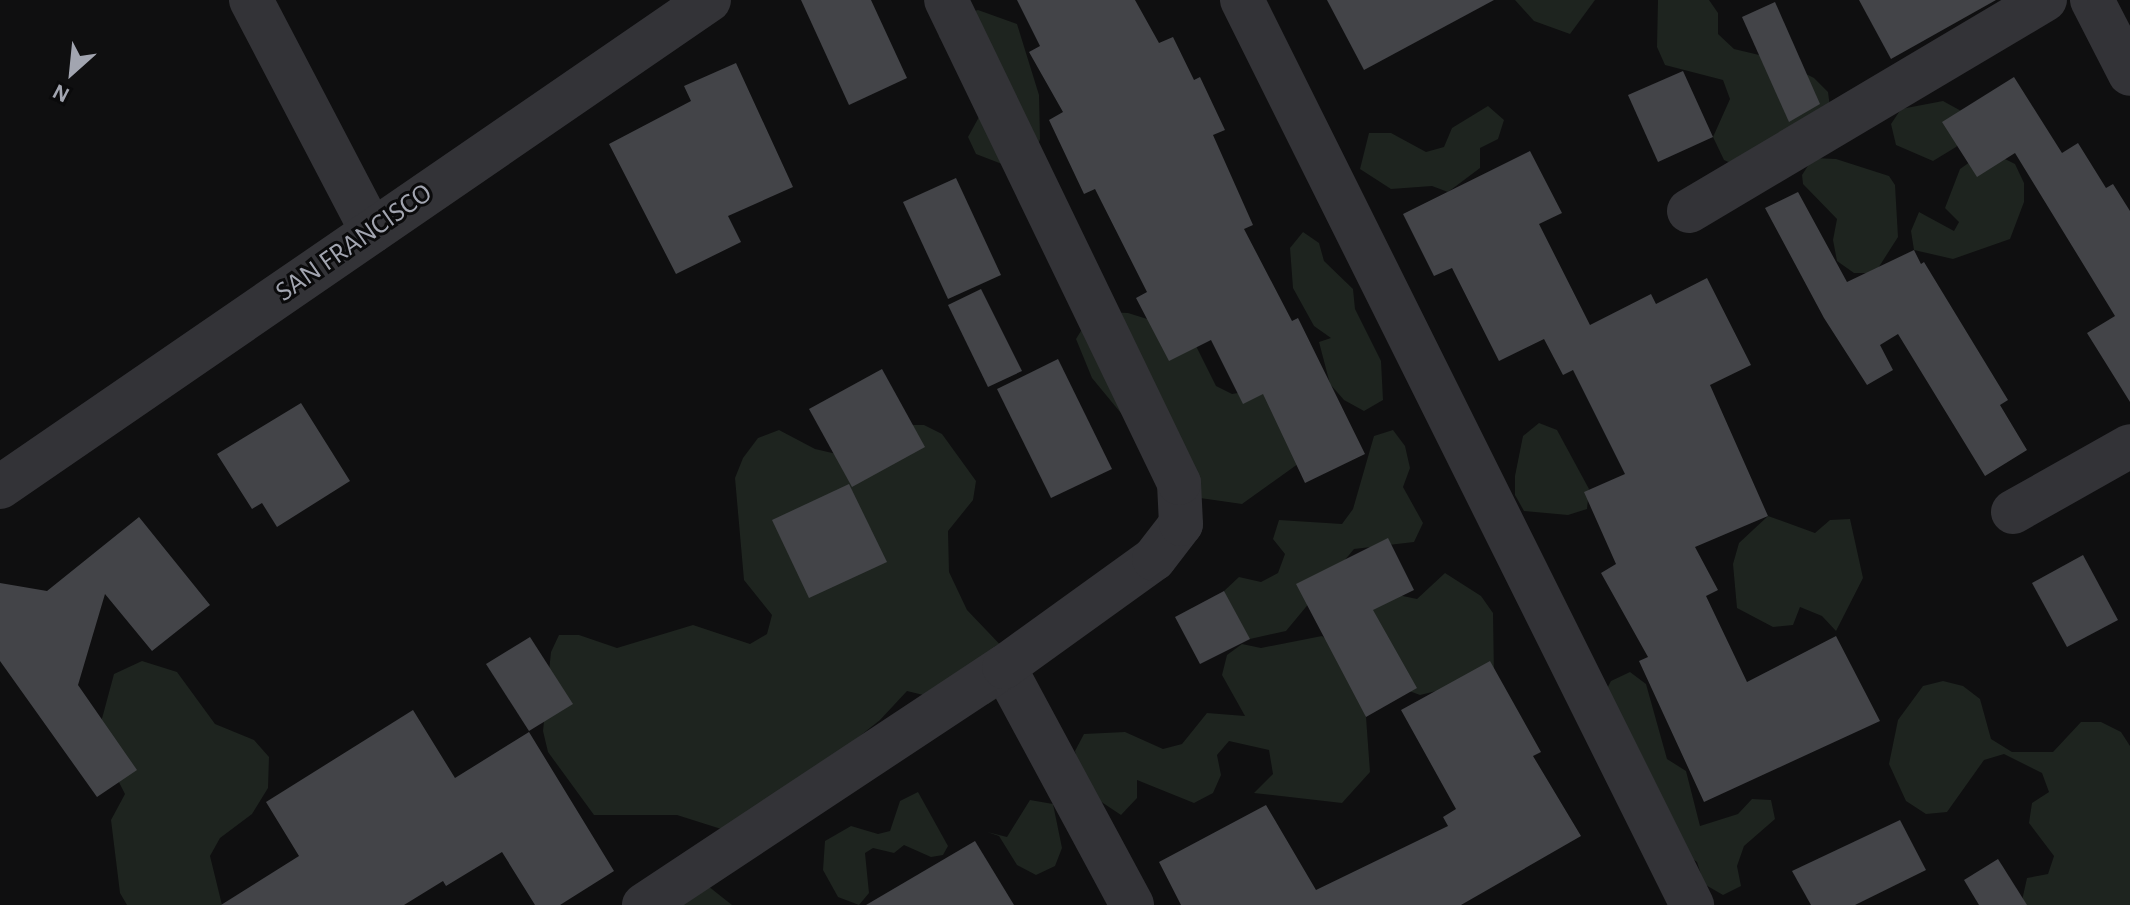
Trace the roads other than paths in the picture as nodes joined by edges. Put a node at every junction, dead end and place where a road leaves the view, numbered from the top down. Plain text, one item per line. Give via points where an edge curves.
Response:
1 (251, 0) edge
2 (709, 0) edge
3 (946, 0) edge
4 (1242, 0) edge
5 (2045, 0) edge
6 (2092, 0) edge
7 (2130, 74) edge
8 (1689, 211) dead end
9 (372, 231) junction
10 (2130, 446) edge
11 (0, 487) edge
12 (2013, 512) dead end
13 (1004, 667) junction
14 (644, 905) edge
15 (1132, 905) edge
16 (1692, 905) edge

1 - 9 street
2 - 9 street, SAN FRANCISCO
3 - 13 street via 1179,483 1183,506 1172,541 1154,559
4 - 16 street
5 - 8 street
6 - 7 street
9 - 11 street, SAN FRANCISCO
10 - 12 street
13 - 14 street
13 - 15 street

